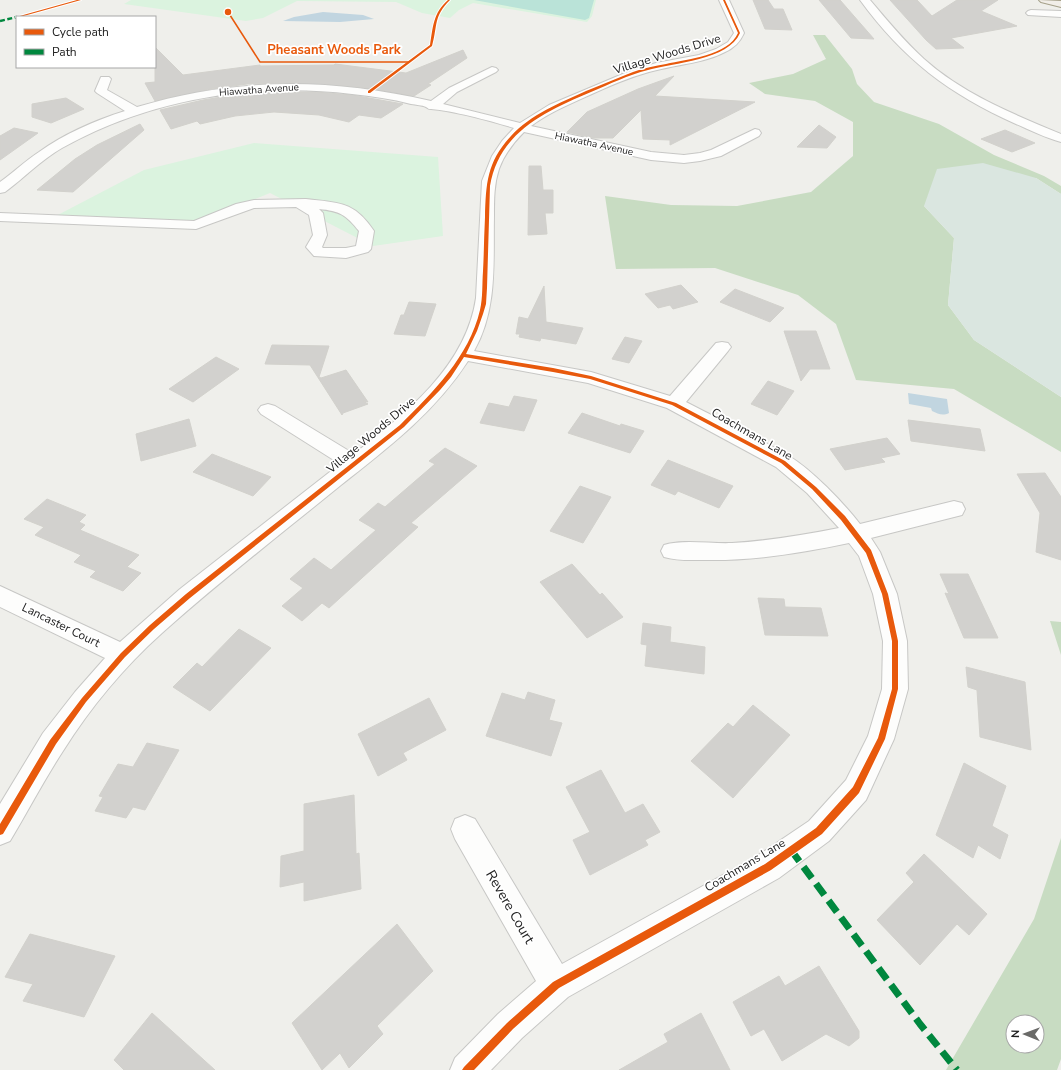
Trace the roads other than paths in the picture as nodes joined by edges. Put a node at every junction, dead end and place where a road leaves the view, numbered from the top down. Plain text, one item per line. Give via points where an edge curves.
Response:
1 (724, 0) edge
2 (865, 0) edge
3 (1044, 0) edge
4 (1061, 4) edge
5 (1031, 13) dead end
6 (1061, 14) edge
7 (492, 70) dead end
8 (105, 79) dead end
9 (432, 106) junction
10 (136, 112) junction
11 (522, 127) junction
12 (755, 133) dead end
13 (1061, 138) edge
14 (0, 189) edge
15 (299, 203) junction
16 (0, 217) edge
17 (722, 347) dead end
18 (464, 355) junction
19 (674, 404) junction
20 (268, 410) dead end
21 (355, 464) junction
22 (954, 509) dead end
23 (854, 532) junction
24 (672, 551) dead end
25 (0, 596) edge
26 (123, 655) junction
27 (465, 829) dead end
28 (0, 831) edge
29 (556, 984) junction
30 (467, 1070) edge

1 - 11 street, Village Woods Drive via 739,33 730,46 720,51 630,74 565,102
2 - 13 street via 915,57 945,81 991,108
3 - 4 main road
5 - 6 street
7 - 9 street via 453,90
8 - 10 street via 101,92
9 - 10 street, Hiawatha Avenue via 352,90 274,87 208,94
9 - 11 street, Hiawatha Avenue
10 - 14 street, Hiawatha Avenue via 57,145
11 - 12 street, Hiawatha Avenue via 667,158 700,157 716,153
11 - 18 street, Village Woods Drive via 500,153 492,171 488,190 481,313
15 - 15 street via 340,208 356,218 367,232 362,249 346,253 319,253 314,247 320,235 316,213
15 - 16 street via 254,204 196,225
17 - 19 street
18 - 19 street, Coachmans Lane via 591,378
18 - 21 street, Village Woods Drive via 450,375 402,426
19 - 23 street, Coachmans Lane via 782,462 814,488
20 - 21 street
21 - 26 street, Village Woods Drive via 188,596
22 - 23 street
23 - 24 street via 763,550
23 - 29 street, Coachmans Lane via 869,552 885,594 895,641 895,689 881,739 856,790 819,831 768,867
25 - 26 street, Lancaster Court
26 - 28 street, Village Woods Drive via 84,700 53,742
27 - 29 street, Revere Court
29 - 30 street, Coachmans Lane

